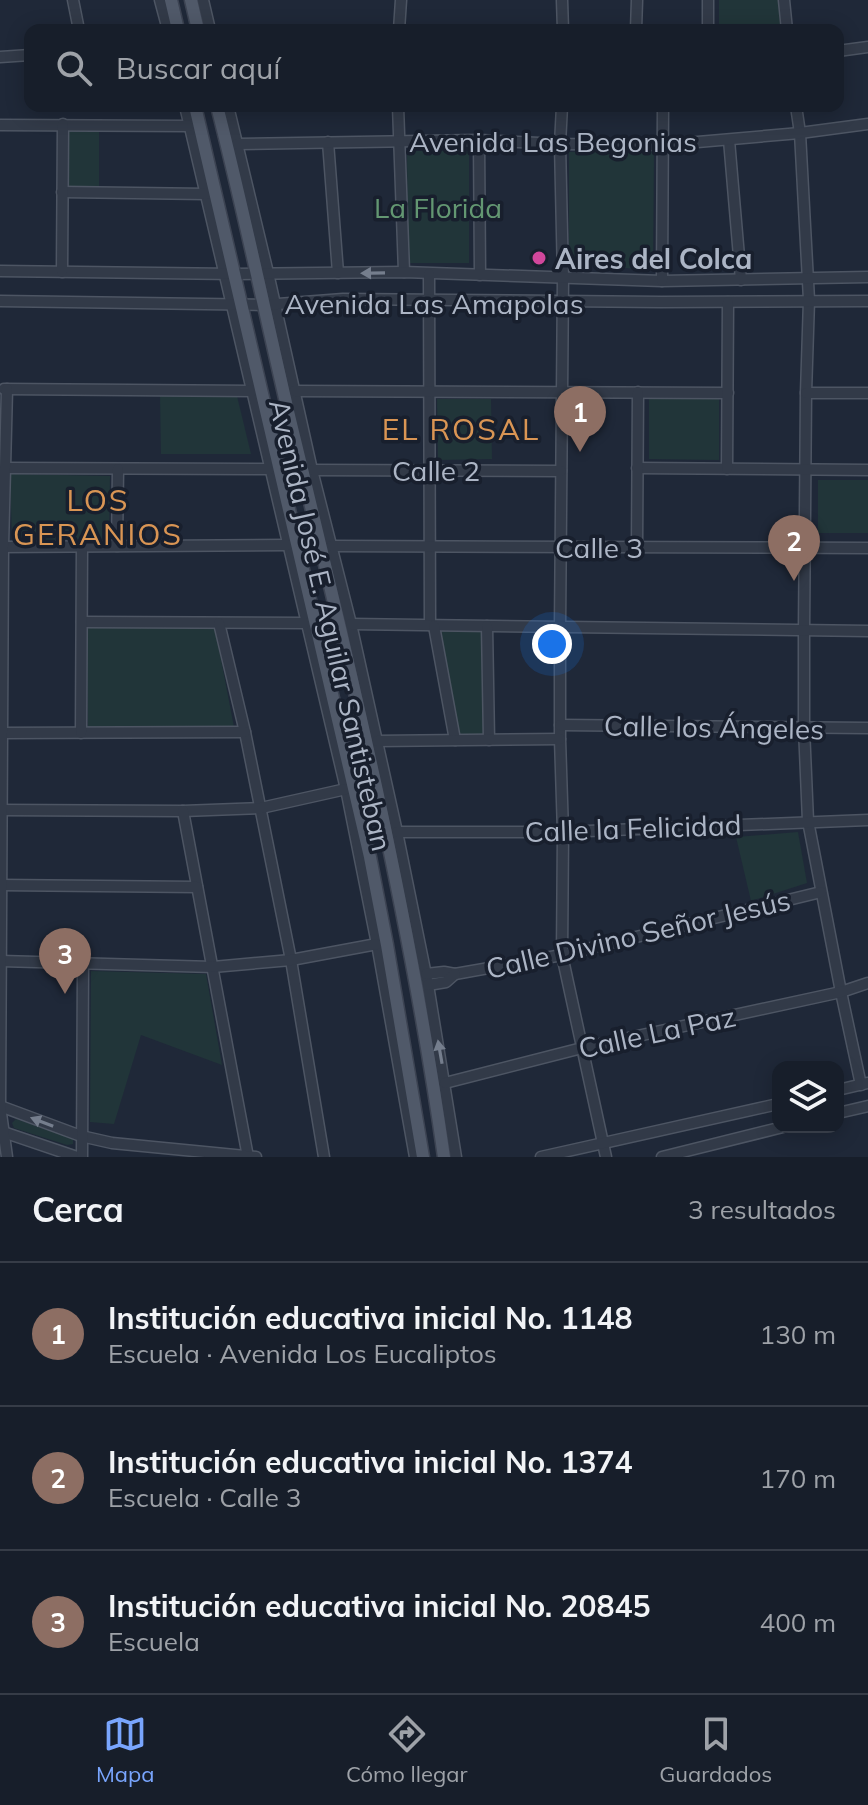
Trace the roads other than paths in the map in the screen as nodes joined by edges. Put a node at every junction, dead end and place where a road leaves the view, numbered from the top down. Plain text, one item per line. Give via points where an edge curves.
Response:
1 (73, 0) edge
2 (160, 0) edge
3 (171, 0) edge
4 (191, 0) edge
5 (203, 0) edge
6 (401, 0) edge
7 (562, 0) edge
8 (637, 0) edge
9 (708, 0) edge
10 (784, 0) edge
11 (78, 24) edge
12 (166, 24) edge
13 (177, 24) edge
14 (197, 24) edge
15 (209, 24) edge
16 (399, 24) edge
17 (563, 24) edge
18 (636, 24) edge
19 (708, 24) edge
20 (786, 24) edge
21 (868, 47) edge
22 (844, 50) edge
23 (24, 55) edge
24 (0, 57) edge
25 (186, 112) edge
26 (196, 112) edge
27 (219, 112) edge
28 (229, 112) edge
29 (398, 112) edge
30 (562, 112) edge
31 (663, 112) edge
32 (797, 112) edge
33 (63, 124) junction
34 (868, 124) edge
35 (0, 125) edge
36 (190, 126) junction
37 (800, 133) junction
38 (399, 140) junction
39 (479, 140) junction
40 (729, 140) junction
41 (328, 142) junction
42 (237, 144) junction
43 (560, 144) junction
44 (663, 145) junction
45 (62, 192) junction
46 (207, 194) junction
47 (0, 271) edge
48 (62, 272) junction
49 (404, 272) junction
50 (262, 273) junction
51 (338, 273) junction
52 (230, 274) junction
53 (429, 274) junction
54 (480, 275) junction
55 (868, 277) edge
56 (563, 278) junction
57 (808, 278) junction
58 (741, 280) junction
59 (662, 281) junction
60 (428, 300) junction
61 (809, 300) junction
62 (0, 301) edge
63 (563, 301) junction
64 (868, 301) edge
65 (728, 302) junction
66 (270, 304) junction
67 (237, 305) junction
68 (3, 389) edge
69 (254, 391) junction
70 (294, 391) junction
71 (428, 391) junction
72 (562, 392) junction
73 (638, 392) junction
74 (728, 393) junction
75 (806, 393) junction
76 (868, 393) edge
77 (5, 468) junction
78 (637, 468) junction
79 (118, 469) junction
80 (271, 469) junction
81 (727, 469) junction
82 (312, 470) junction
83 (429, 470) junction
84 (868, 470) edge
85 (561, 471) junction
86 (805, 471) junction
87 (288, 545) junction
88 (82, 546) junction
89 (117, 546) junction
90 (331, 546) junction
91 (429, 546) junction
92 (1, 547) edge
93 (561, 547) junction
94 (637, 547) junction
95 (805, 547) junction
96 (868, 548) edge
97 (82, 622) junction
98 (1, 623) edge
99 (219, 623) junction
100 (306, 623) junction
101 (351, 624) junction
102 (432, 626) junction
103 (487, 626) junction
104 (560, 628) junction
105 (868, 631) edge
106 (804, 632) junction
107 (560, 725) junction
108 (804, 728) junction
109 (868, 728) edge
110 (245, 732) junction
111 (2, 733) junction
112 (81, 733) junction
113 (560, 739) junction
114 (455, 740) junction
115 (489, 740) junction
116 (377, 741) junction
117 (346, 789) junction
118 (261, 808) junction
119 (1, 810) edge
120 (183, 811) junction
121 (868, 820) edge
122 (808, 821) junction
123 (397, 832) junction
124 (563, 832) junction
125 (1, 885) edge
126 (197, 887) junction
127 (821, 892) junction
128 (377, 944) junction
129 (562, 955) junction
130 (291, 960) junction
131 (1, 961) edge
132 (83, 964) junction
133 (213, 967) junction
134 (427, 980) junction
135 (868, 983) edge
136 (841, 992) junction
137 (582, 1048) junction
138 (445, 1083) junction
139 (865, 1084) edge
140 (844, 1089) edge
141 (772, 1105) edge
142 (0, 1106) edge
143 (868, 1106) edge
144 (844, 1112) edge
145 (772, 1130) edge
146 (2, 1132) edge
147 (81, 1136) junction
148 (603, 1143) junction
149 (248, 1156) edge
150 (7, 1157) edge
151 (79, 1157) edge
152 (256, 1157) edge
153 (324, 1157) edge
154 (415, 1157) edge
155 (423, 1157) edge
156 (444, 1157) edge
157 (456, 1157) edge
158 (541, 1157) edge
159 (606, 1157) edge
160 (662, 1157) edge

1 - 11 street
2 - 12 street
3 - 13 main road
4 - 14 main road
5 - 15 street
6 - 16 street
7 - 17 street
8 - 18 street
9 - 19 street
10 - 20 street
21 - 22 street
23 - 24 street
25 - 36 street, Avenida José E. Aguilar Santisteban
26 - 52 main road, Avenida José E. Aguilar Santisteban
27 - 50 main road, Avenida José E. Aguilar Santisteban
28 - 42 street, Avenida José E. Aguilar Santisteban
29 - 38 street
30 - 43 street
31 - 44 street
32 - 37 street
33 - 35 street
33 - 36 street
33 - 45 street
34 - 37 street, Avenida Las Begonias
36 - 46 street, Avenida José E. Aguilar Santisteban
37 - 40 street, Avenida Las Begonias
37 - 57 street
38 - 39 street, Avenida Las Begonias
38 - 41 street, Avenida Las Begonias
38 - 49 street
39 - 43 street, Avenida Las Begonias
39 - 54 street
40 - 44 street, Avenida Las Begonias
40 - 58 street
41 - 42 street, Avenida Las Begonias
41 - 51 street
42 - 50 street, Avenida José E. Aguilar Santisteban
43 - 44 street, Avenida Las Begonias
43 - 56 street
44 - 59 street
45 - 46 street
45 - 48 street
46 - 52 street, Avenida José E. Aguilar Santisteban
47 - 48 street, Avenida Las Amapolas
48 - 52 street, Avenida Las Amapolas
49 -> 51 street, Avenida Las Amapolas
49 - 53 street, Avenida Las Amapolas
50 - 51 street, Avenida Las Amapolas
50 - 52 street, Avenida Las Amapolas
50 - 66 main road, Avenida José E. Aguilar Santisteban
52 - 67 main road, Avenida José E. Aguilar Santisteban
53 - 54 street, Avenida Las Amapolas
53 - 60 street
54 - 56 street, Avenida Las Amapolas
55 - 57 street, Avenida Las Amapolas
56 - 59 street, Avenida Las Amapolas
56 - 63 street
57 - 58 street, Avenida Las Amapolas
57 - 61 street
58 - 59 street, Avenida Las Amapolas
60 - 63 street, Avenida Las Amapolas
60 - 66 street, Avenida Las Amapolas
60 - 71 street
61 - 64 street, Avenida Las Amapolas
61 - 65 street, Avenida Las Amapolas
61 - 75 street
62 - 67 street, Avenida Las Amapolas
63 - 65 street, Avenida Las Amapolas
63 - 72 street
65 - 74 street
66 - 67 street, Avenida Las Amapolas
66 - 70 street, Avenida José E. Aguilar Santisteban
66 - 156 main road, Avenida José E. Aguilar Santisteban via 283,391 390,854
67 - 69 street, Avenida José E. Aguilar Santisteban
67 - 155 main road, Avenida José E. Aguilar Santisteban via 370,857
68 - 69 street
68 - 77 street
69 - 80 street, Avenida José E. Aguilar Santisteban
70 - 71 street
70 - 82 street, Avenida José E. Aguilar Santisteban
71 - 72 street
71 - 83 street
72 - 73 street
72 - 85 street
73 - 74 street
73 - 78 street
74 - 81 street
75 - 76 street
75 - 86 street
77 - 79 street
77 - 92 street
78 - 81 street
78 - 94 street
79 - 80 street
79 - 89 street
80 - 87 street, Avenida José E. Aguilar Santisteban
81 - 86 street
82 - 83 street, Calle 2
82 - 90 street, Avenida José E. Aguilar Santisteban
83 - 85 street, Calle 2
83 - 91 street
84 - 86 street
85 - 93 street
86 - 95 street
87 - 89 street
87 - 100 street, Avenida José E. Aguilar Santisteban
88 - 89 street
88 - 92 street
88 - 97 street
90 - 91 street, Calle 3
90 - 101 street, Avenida José E. Aguilar Santisteban
91 - 93 street, Calle 3
91 - 102 street
92 - 98 street
93 - 94 street, Calle 3
93 - 104 street
94 - 95 street, Calle 3
95 - 96 street, Calle 3
95 - 106 street
97 - 99 street
97 - 112 street
98 - 111 street
99 - 100 street
99 - 110 street
100 - 117 street, Avenida José E. Aguilar Santisteban
101 - 102 street
101 - 116 street, Avenida José E. Aguilar Santisteban
102 - 103 street
102 - 114 street
103 - 104 street
103 - 115 street
104 - 106 street
104 - 107 street
105 - 106 street
106 - 108 street
107 - 108 street, Calle los Ángeles
107 - 113 street
108 - 109 street, Calle los Ángeles
108 - 122 street
110 - 112 street
110 - 118 street
111 - 112 street
111 - 119 street
113 - 115 street
113 - 124 street
114 - 115 street
114 - 116 street
116 - 123 street, Avenida José E. Aguilar Santisteban
117 - 118 street
117 - 128 street, Avenida José E. Aguilar Santisteban
118 - 120 street
118 - 130 street
119 - 120 street
119 - 125 street
120 - 126 street
121 - 122 street, Calle la Felicidad
122 - 124 street, Calle la Felicidad
122 - 127 street
123 - 124 street, Calle la Felicidad
123 - 134 street, Avenida José E. Aguilar Santisteban
124 - 129 street
125 - 126 street
125 - 131 street
126 - 133 street
127 - 129 street, Calle Divino Señor Jesús
127 - 136 street
128 - 130 street
128 - 154 street, Avenida José E. Aguilar Santisteban
129 - 134 street, Calle Divino Señor Jesús via 444,972
129 - 137 street
130 - 133 street
130 - 153 street
131 - 132 street
131 - 142 street
132 - 133 street
132 - 147 street
133 - 149 street
138 -> 134 street, Avenida José E. Aguilar Santisteban
135 - 136 street, Calle La Paz
136 - 137 street, Calle La Paz
136 - 139 street
137 - 138 street, Calle La Paz
137 - 148 street
138 - 157 street, Avenida José E. Aguilar Santisteban
139 - 140 street
141 - 148 street
142 - 146 street
147 -> 142 street
143 - 144 street
145 - 160 street
146 - 150 street
146 - 151 street
147 - 149 street
147 - 151 street
148 - 158 street
148 - 159 street
149 - 152 street

